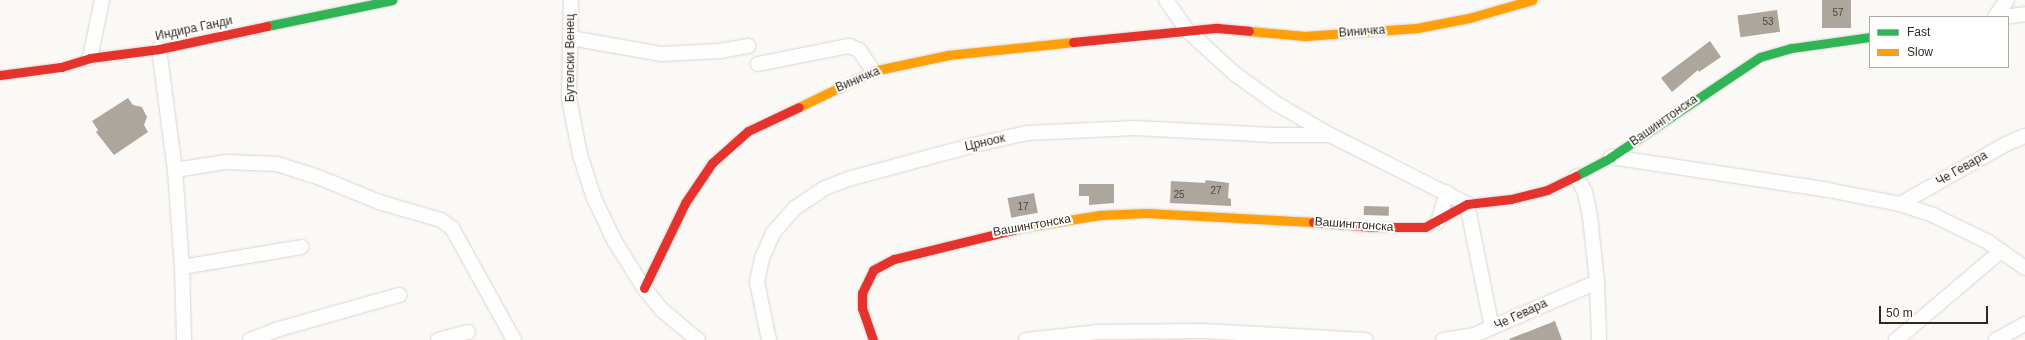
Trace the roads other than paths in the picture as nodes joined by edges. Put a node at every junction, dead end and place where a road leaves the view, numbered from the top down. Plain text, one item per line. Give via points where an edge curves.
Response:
1 (102, 0) edge
2 (392, 0) edge
3 (571, 0) edge
4 (1166, 0) edge
5 (1532, 0) edge
6 (2007, 0) edge
7 (2025, 14) edge
8 (1996, 16) edge
9 (2009, 16) edge
10 (1188, 31) junction
11 (1869, 37) edge
12 (571, 38) junction
13 (749, 46) dead end
14 (159, 50) junction
15 (90, 58) junction
16 (758, 64) dead end
17 (873, 71) junction
18 (0, 76) edge
19 (1330, 135) junction
20 (2025, 136) edge
21 (1611, 157) junction
22 (175, 170) junction
23 (1576, 176) junction
24 (1446, 192) junction
25 (1467, 204) junction
26 (1900, 204) junction
27 (1438, 222) junction
28 (301, 247) dead end
29 (2001, 251) junction
30 (182, 267) junction
31 (2025, 268) edge
32 (1597, 282) junction
33 (644, 288) junction
34 (399, 295) dead end
35 (2025, 324) edge
36 (1492, 328) junction
37 (468, 332) dead end
38 (184, 340) edge
39 (250, 340) edge
40 (438, 340) edge
41 (514, 340) edge
42 (698, 340) edge
43 (769, 340) edge
44 (873, 340) edge
45 (1026, 340) edge
46 (1366, 340) edge
47 (1443, 340) edge
48 (1599, 340) edge
49 (1896, 340) edge
50 (1996, 340) edge

1 - 15 street
2 - 14 street, Индира Ганди
3 - 12 street, Бутелски Венец
4 - 10 street
5 - 10 street, Виничка via 1469,18 1417,28 1364,33 1305,36 1217,28
6 - 8 street
7 - 9 street
10 - 17 street, Виничка via 948,56
10 - 19 street via 1235,74 1277,104
11 - 21 street, Вашингтонска via 1792,48 1760,57
12 - 13 street via 661,54 720,51
12 - 33 street, Бутелски Венец via 569,98 580,155 594,198 614,240
14 - 15 street, Индира Ганди
14 - 22 street
15 - 18 street, Индира Ганди via 61,67
16 - 17 street via 849,46 859,50
17 - 33 street, Виничка via 748,131 712,163 685,203
19 - 24 street
19 - 43 street, Црноок via 1271,135 1135,128 1027,133 848,179 825,188 795,208 773,232 762,258 757,282
20 - 26 street, Че Гевара via 2006,144
21 - 23 street, Вашингтонска
21 - 26 street via 1828,190
22 - 30 street
22 - 41 street via 226,162 277,164 318,177 379,202 441,220 452,228
23 - 25 street, Вашингтонска via 1547,190 1511,199
23 - 32 street via 1585,192 1590,216
24 - 25 street
24 - 27 street
25 - 27 street, Вашингтонска
25 - 36 street
26 - 29 street via 1933,215
27 - 44 street, Вашингтонска via 1409,228 1374,227 1294,220 1146,213 1100,215 1010,229 894,259 873,270 864,287 862,308
28 - 30 street
29 - 31 street
29 - 49 street
30 - 38 street
32 - 36 street, Че Гевара
32 - 48 street
33 - 42 street, Бутелски Венец via 662,310
34 - 39 street via 279,329
35 - 50 street
36 - 47 street, Че Гевара via 1462,339
37 - 40 street
45 - 46 street via 1097,332 1204,331

